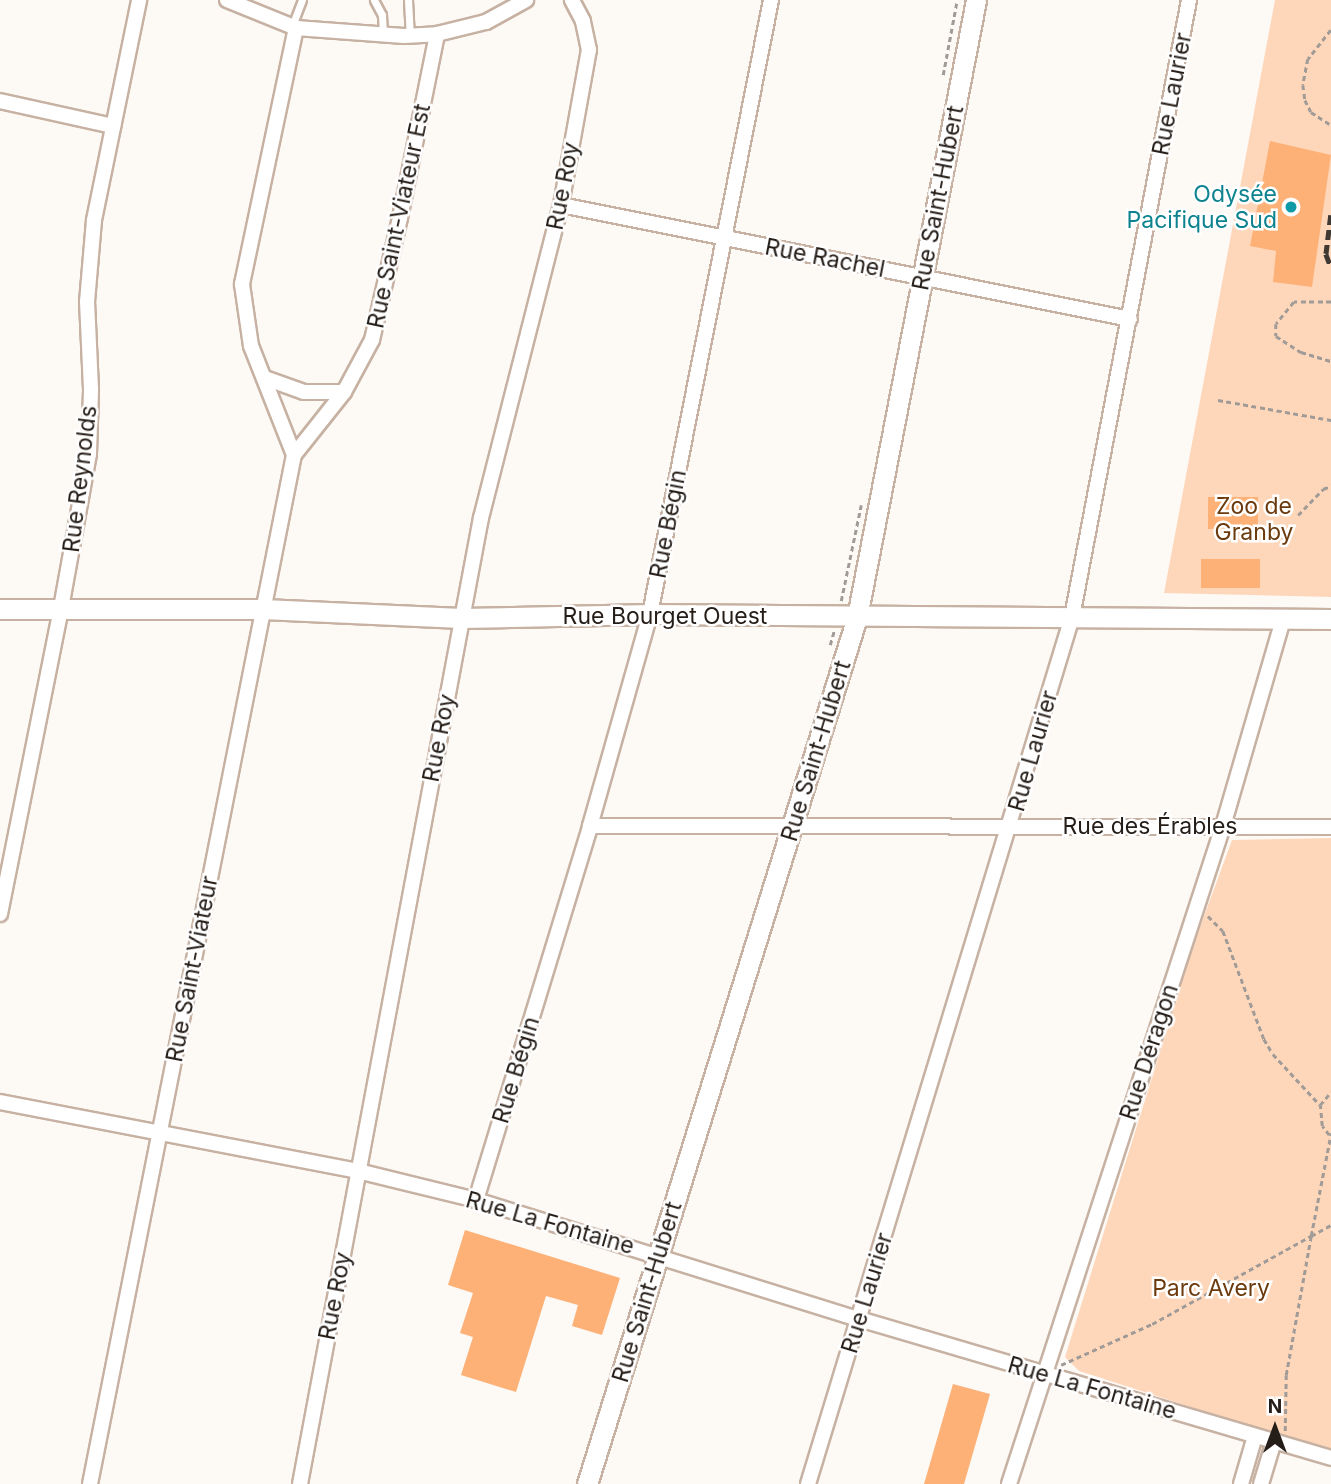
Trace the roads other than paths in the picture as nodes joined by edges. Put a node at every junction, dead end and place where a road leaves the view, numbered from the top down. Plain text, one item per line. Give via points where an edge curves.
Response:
1 (139, 0) edge
2 (227, 0) edge
3 (302, 0) edge
4 (374, 0) edge
5 (408, 0) edge
6 (526, 0) edge
7 (572, 0) edge
8 (771, 0) edge
9 (976, 0) edge
10 (1189, 0) edge
11 (294, 27) junction
12 (437, 34) junction
13 (383, 35) junction
14 (410, 36) junction
15 (0, 100) edge
16 (113, 126) junction
17 (561, 205) junction
18 (726, 238) junction
19 (923, 278) junction
20 (1130, 319) junction
21 (265, 378) junction
22 (344, 392) junction
23 (294, 455) junction
24 (61, 608) junction
25 (0, 609) edge
26 (263, 609) junction
27 (650, 614) junction
28 (848, 617) junction
29 (1072, 617) junction
30 (461, 618) junction
31 (1283, 619) junction
32 (1331, 619) edge
33 (590, 826) junction
34 (793, 826) junction
35 (1011, 826) junction
36 (1223, 826) junction
37 (1331, 827) edge
38 (0, 914) edge
39 (0, 1102) edge
40 (160, 1133) junction
41 (358, 1171) junction
42 (476, 1200) junction
43 (659, 1255) junction
44 (859, 1319) junction
45 (1042, 1373) junction
46 (1255, 1436) junction
47 (1280, 1443) junction
48 (1331, 1458) edge
49 (90, 1484) edge
50 (300, 1484) edge
51 (587, 1484) edge
52 (808, 1484) edge
53 (1009, 1484) edge
54 (1241, 1484) edge
55 (1261, 1484) edge

1 - 16 street, Rue Reynolds
2 - 11 street
3 - 11 lane
4 - 13 lane via 382,15
5 - 14 lane
6 - 12 street via 486,22
7 - 17 street, Rue Roy via 583,21 589,50
8 - 18 street, Rue Bégin
9 - 19 street, Rue Saint-Hubert
10 - 20 street, Rue Laurier
11 - 13 street
11 - 21 street via 242,284 251,346
12 - 14 street
12 - 22 street, Rue Saint-Viateur Est via 372,340
13 - 14 street
15 - 16 street
16 - 24 street, Rue Reynolds via 94,220 87,302 89,454
17 - 18 street, Rue Rachel
17 - 30 street, Rue Roy via 481,518
18 - 19 street, Rue Rachel
18 - 27 street, Rue Bégin
19 - 20 street, Rue Rachel
19 - 28 street, Rue Saint-Hubert
20 - 29 street, Rue Laurier
21 - 22 street via 304,392
21 - 23 street
22 - 23 street, Rue Saint-Viateur Est
23 - 26 street, Rue Saint-Viateur
24 - 25 street, Rue Bourget Ouest
24 - 26 street, Rue Bourget Ouest
24 - 38 street, Rue Reynolds
26 - 30 street, Rue Bourget Ouest
26 - 40 street, Rue Saint-Viateur
27 - 28 street, Rue Bourget Ouest
27 - 30 street, Rue Bourget Ouest
27 - 33 street, Rue Bégin
28 - 29 street, Rue Bourget Ouest
28 - 34 street, Rue Saint-Hubert
29 - 31 street, Rue Bourget Ouest
29 - 35 street, Rue Laurier
30 - 41 street, Rue Roy
31 - 32 street, Rue Bourget Ouest
31 - 36 street, Rue Déragon
33 - 34 street, Rue des Érables
33 - 42 street, Rue Bégin
34 - 35 street, Rue des Érables
34 - 43 street, Rue Saint-Hubert
35 - 36 street, Rue des Érables
35 - 44 street, Rue Laurier
36 - 37 street, Rue des Érables
36 - 45 street, Rue Déragon
39 - 40 street, Rue La Fontaine
40 - 41 street, Rue La Fontaine
40 - 49 street, Rue Saint-Viateur
41 - 42 street, Rue La Fontaine
41 - 50 street, Rue Roy
42 - 43 street, Rue La Fontaine
43 - 44 street, Rue La Fontaine
43 - 51 street, Rue Saint-Hubert
44 - 45 street, Rue La Fontaine
44 - 52 street, Rue Laurier
45 - 46 street, Rue La Fontaine
45 - 53 street, Rue Déragon
46 - 47 street, Rue La Fontaine
46 - 54 street
47 - 48 street, Rue La Fontaine
47 - 55 street

